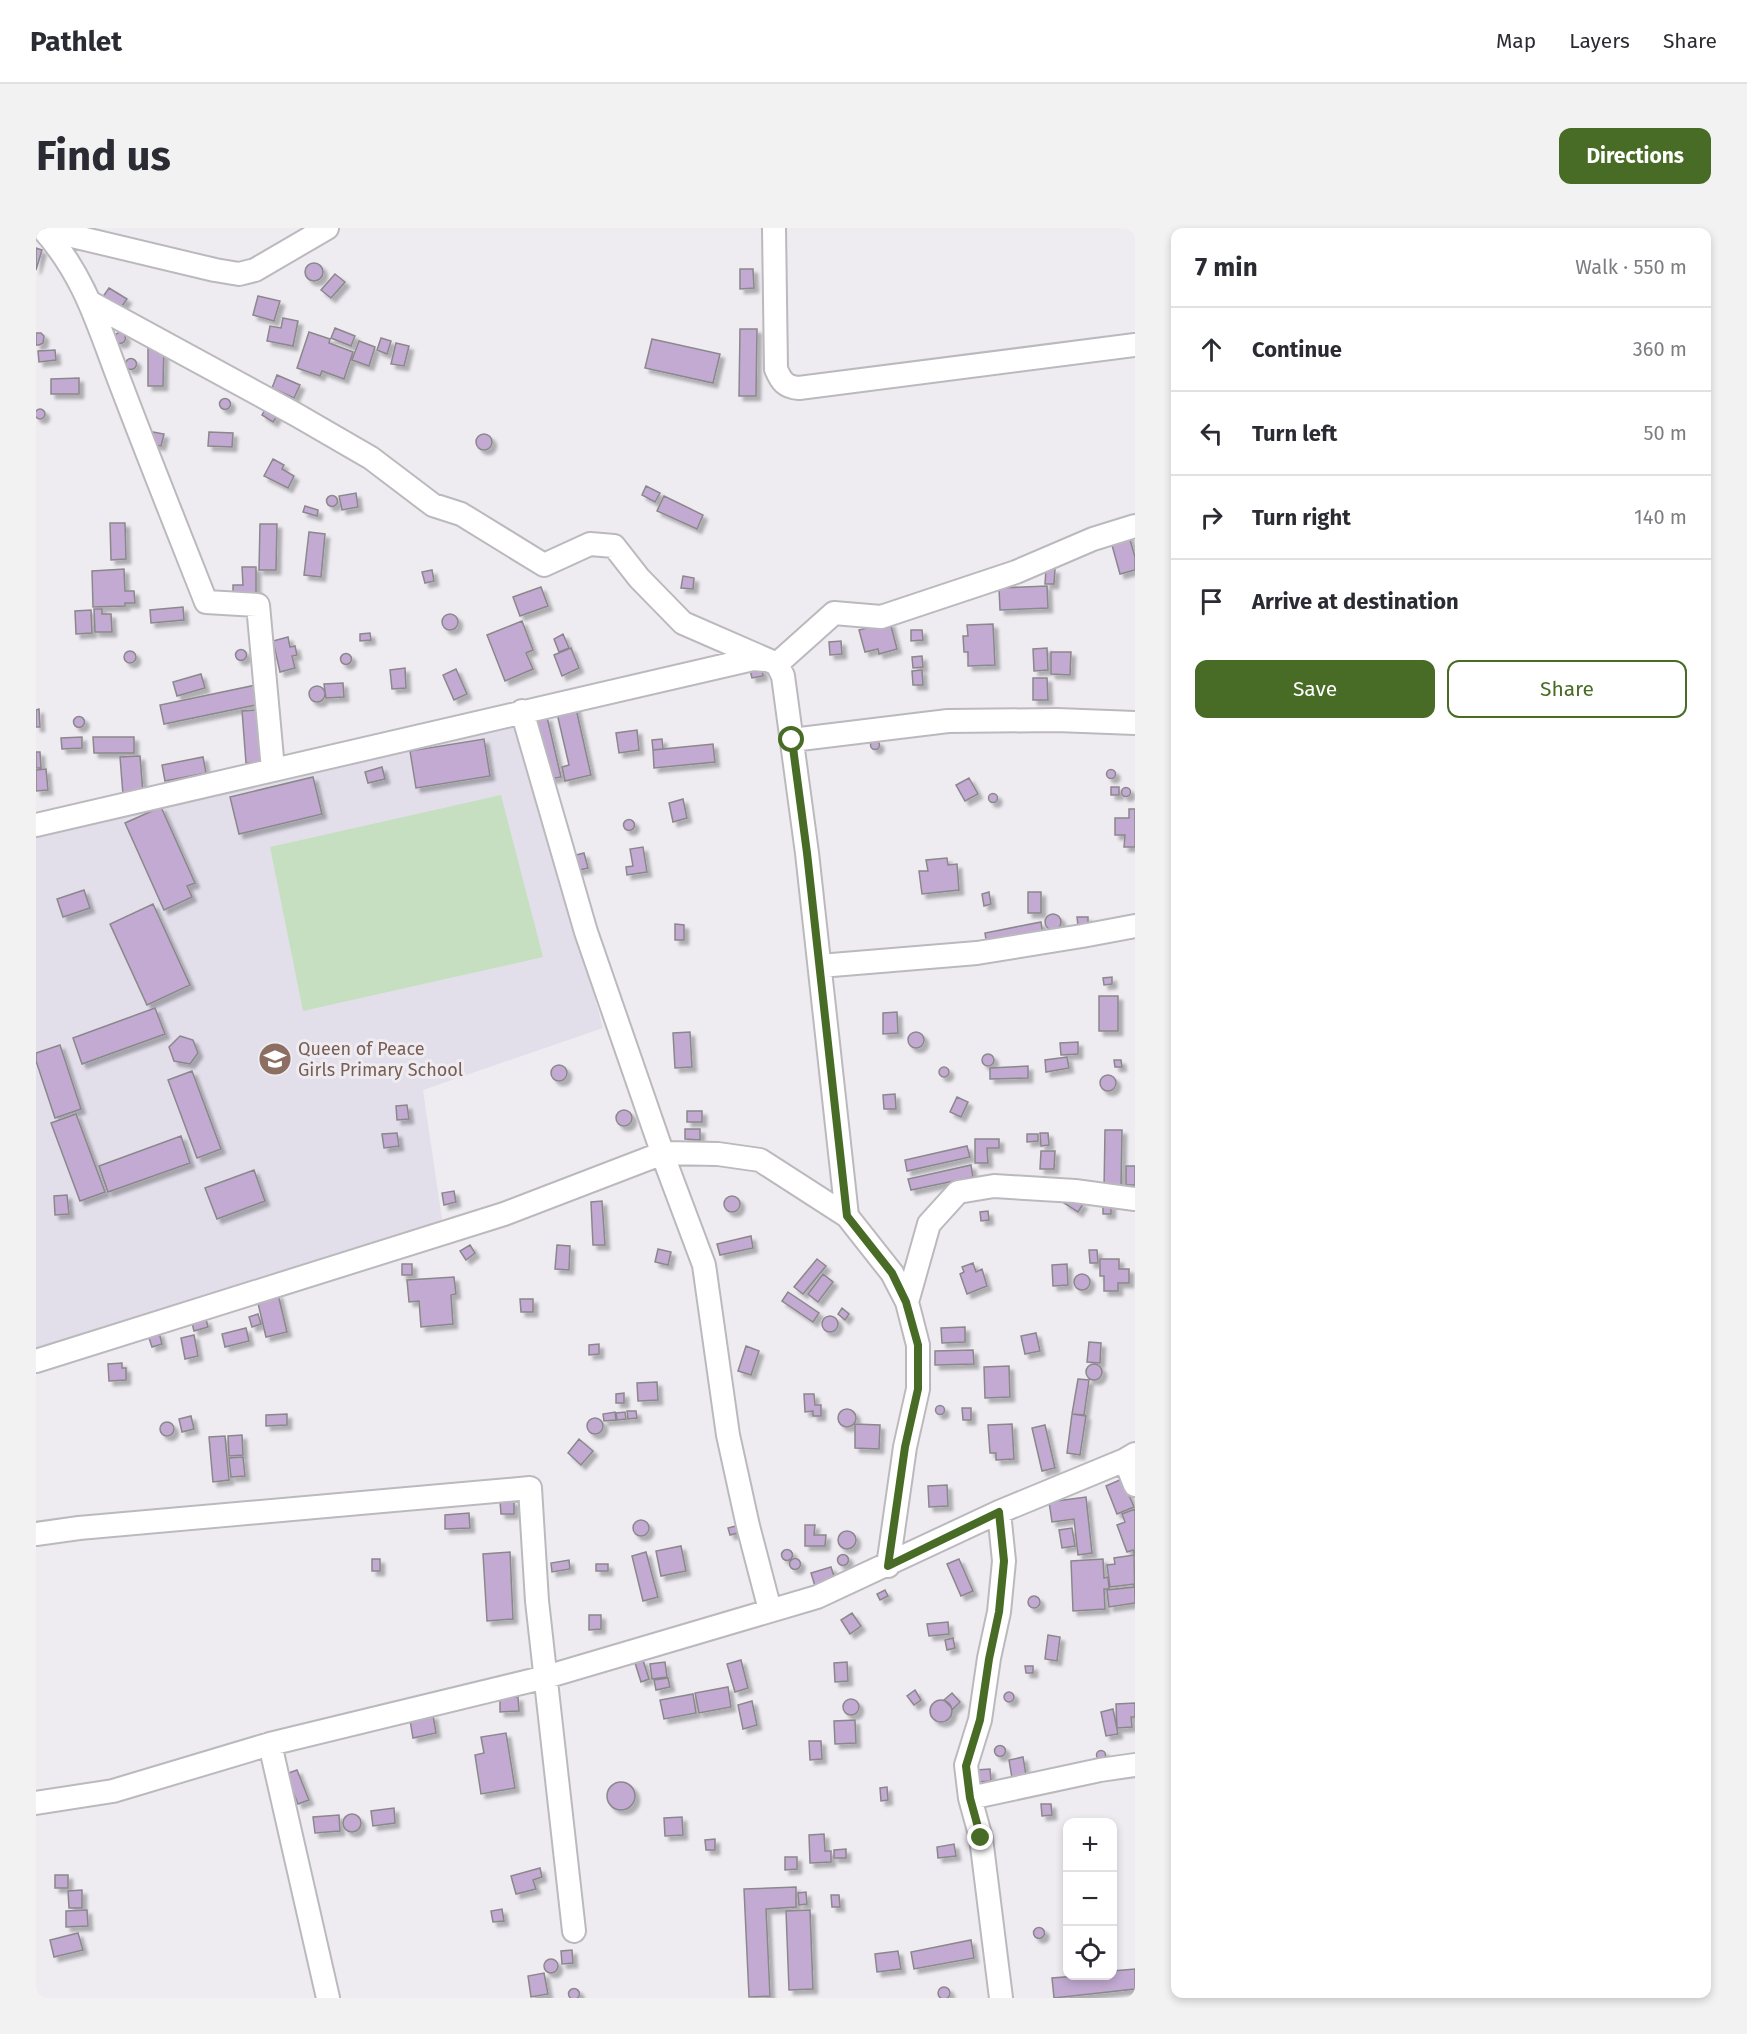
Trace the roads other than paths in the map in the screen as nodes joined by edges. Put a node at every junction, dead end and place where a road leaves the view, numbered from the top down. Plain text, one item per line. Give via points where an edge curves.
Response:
1 (42, 228) edge
2 (327, 228) edge
3 (774, 228) edge
4 (91, 303) junction
5 (1135, 345) edge
6 (1135, 525) edge
7 (771, 662) junction
8 (522, 711) junction
9 (1135, 723) edge
10 (792, 740) junction
11 (273, 770) junction
12 (36, 825) edge
13 (1135, 926) edge
14 (820, 966) junction
15 (663, 1153) junction
16 (1135, 1199) edge
17 (847, 1216) junction
18 (906, 1302) junction
19 (36, 1361) edge
20 (1130, 1457) edge
21 (1135, 1485) edge
22 (999, 1512) junction
23 (36, 1534) edge
24 (888, 1566) junction
25 (770, 1610) junction
26 (546, 1677) junction
27 (270, 1744) junction
28 (1135, 1765) edge
29 (970, 1798) junction
30 (36, 1803) edge
31 (574, 1931) dead end
32 (328, 1998) edge
33 (1000, 1998) edge

1 - 2 street via 239,274 264,267
1 - 4 street via 73,268
3 - 5 street via 776,369 781,381 791,387
4 - 7 street via 371,458 433,505 461,514 544,566 590,544 614,546 683,623
4 - 11 street via 206,602 258,605
6 - 7 street via 1093,538 1016,572 881,617 834,613
7 - 8 street via 753,659
7 - 10 street via 783,676
8 - 11 street
8 - 15 street via 586,932
9 - 10 street via 948,721
10 - 14 street
11 - 12 street
13 - 14 street via 977,953
14 - 17 street
15 - 17 street via 760,1160
15 - 19 street via 504,1214
15 - 25 street via 704,1265 728,1435
16 - 18 street via 994,1186 958,1192 929,1224
17 - 18 street via 892,1273
18 - 24 street via 918,1345 918,1389 905,1447
20 - 21 street
20 - 22 street
22 - 24 street
22 - 29 street via 1004,1561 999,1612 980,1720 966,1766
23 - 26 street via 530,1488
24 - 25 street via 818,1597
25 - 26 street
26 - 27 street
26 - 31 street
27 - 30 street via 113,1791
27 - 32 street
28 - 29 street
29 - 33 street via 981,1838

